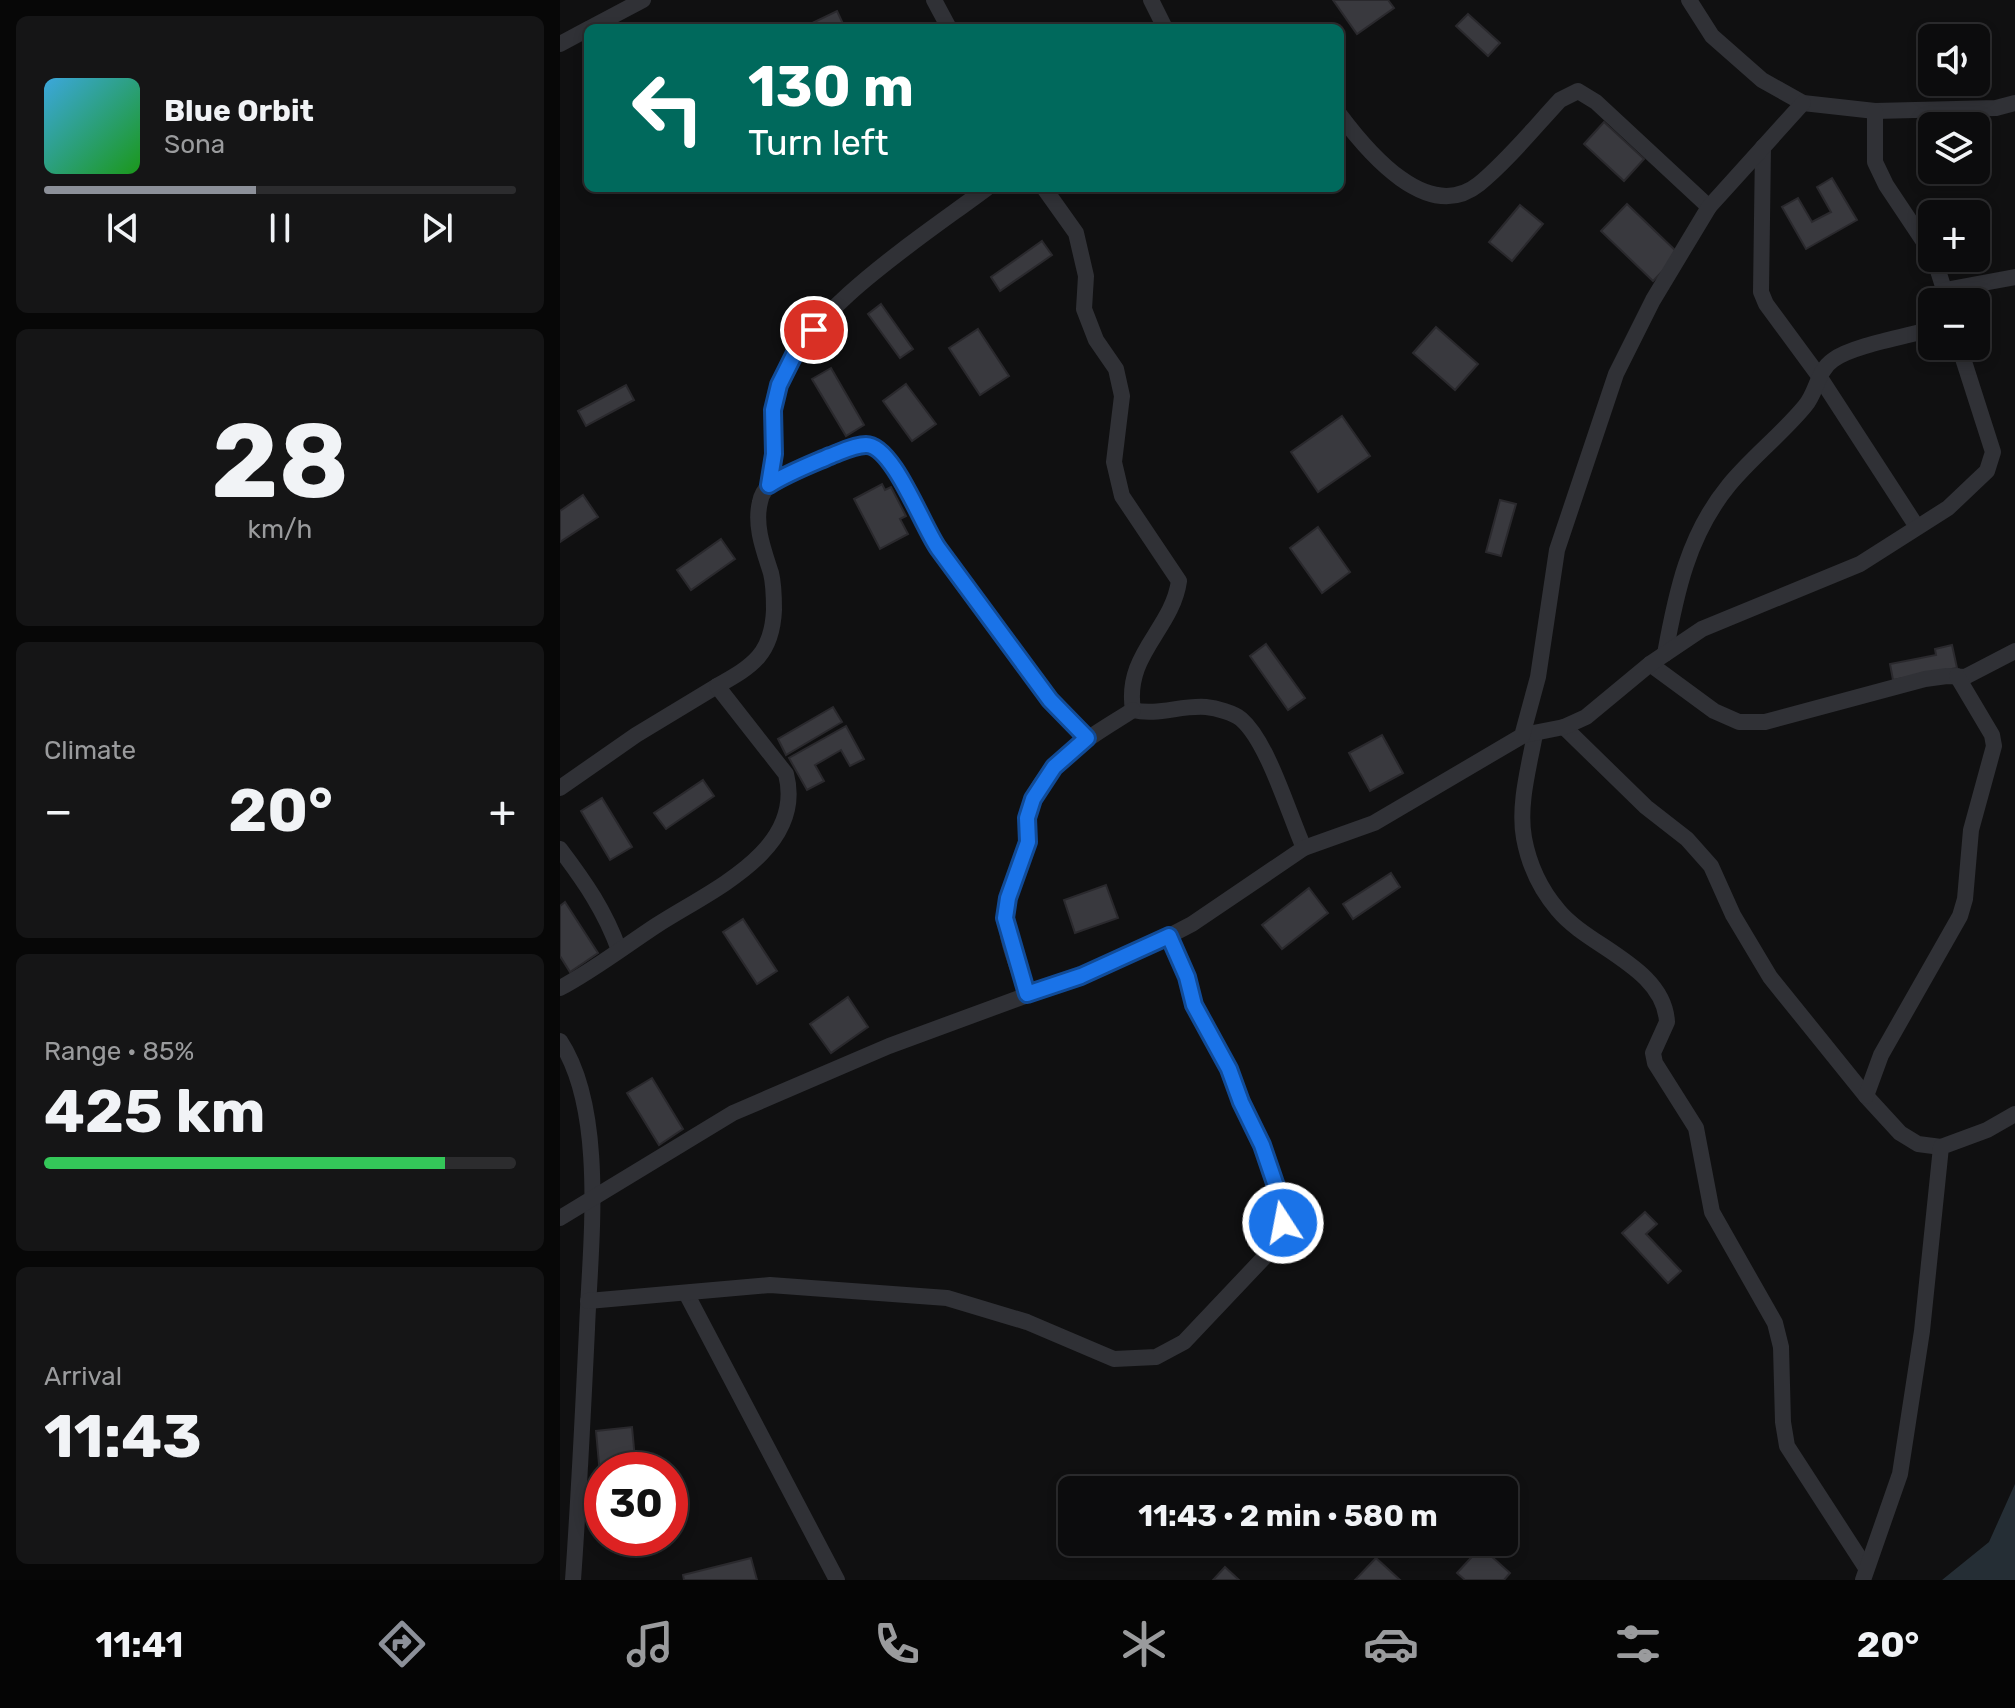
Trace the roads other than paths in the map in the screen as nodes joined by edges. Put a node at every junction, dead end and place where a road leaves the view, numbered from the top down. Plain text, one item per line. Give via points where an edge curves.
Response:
1 (643, 0) edge
2 (934, 0) edge
3 (1151, 0) edge
4 (1689, 0) edge
5 (597, 24) edge
6 (947, 24) edge
7 (1163, 24) edge
8 (584, 31) edge
9 (560, 44) edge
10 (1803, 103) junction
11 (2015, 103) edge
12 (1875, 111) junction
13 (1344, 120) edge
14 (1763, 147) junction
15 (982, 192) edge
16 (1047, 192) edge
17 (1709, 207) junction
18 (1918, 233) edge
19 (2015, 277) edge
20 (1975, 288) edge
21 (1918, 333) edge
22 (1963, 360) edge
23 (1819, 376) junction
24 (769, 485) junction
25 (1917, 527) junction
26 (2015, 651) edge
27 (1665, 654) junction
28 (1650, 664) junction
29 (1957, 676) junction
30 (717, 686) junction
31 (1133, 710) junction
32 (1564, 727) junction
33 (1528, 735) junction
34 (1087, 738) junction
35 (560, 788) edge
36 (1304, 848) junction
37 (560, 849) edge
38 (1169, 936) junction
39 (619, 950) junction
40 (560, 988) edge
41 (1027, 994) junction
42 (560, 1041) edge
43 (1866, 1096) junction
44 (2015, 1114) edge
45 (1941, 1147) junction
46 (592, 1196) junction
47 (560, 1218) edge
48 (686, 1293) junction
49 (588, 1301) junction
50 (1864, 1574) edge
51 (573, 1580) edge
52 (837, 1580) edge

1 - 5 street
2 - 6 street
3 - 7 street
4 - 10 street via 1712,36 1762,80
8 - 9 street
10 - 12 street
10 - 14 street
11 - 12 street
12 - 18 street via 1875,162
13 - 17 street via 1391,172 1413,187 1456,195 1477,186 1560,100 1578,91
14 - 17 street
14 - 23 street via 1761,292
15 - 24 street via 875,272 794,355 773,410
16 - 31 street via 1076,233 1086,276 1084,309 1116,369 1122,396 1114,462 1122,496 1179,581 1176,602 1137,663
17 - 33 street via 1616,374 1589,448 1557,550
19 - 20 street
21 - 23 street via 1846,352
22 - 25 street via 1993,452 1987,471 1973,486
23 - 25 street
23 - 27 street via 1807,404 1727,487 1688,551
24 - 30 street via 760,500 758,523 772,578 773,635 762,655
24 - 34 street via 846,449 867,445 880,450 938,548 1050,700
25 - 27 street via 1860,564 1702,629
26 - 29 street via 1978,672
27 - 28 street
28 - 29 street via 1714,711 1739,722 1765,722 1925,679
28 - 32 street via 1586,717
29 - 43 street via 1994,746 1971,830 1965,899 1881,1055
30 - 35 street
30 - 39 street via 786,774 788,807 762,854
31 - 34 street
31 - 36 street via 1147,714 1191,706 1241,719 1262,749
32 - 33 street
32 - 43 street via 1711,866 1770,977
33 - 36 street via 1374,823
33 - 50 street via 1523,835 1533,872 1559,912 1642,976 1662,1003 1667,1022 1653,1053 1655,1063 1696,1128 1716,1221 1775,1323 1787,1446
34 - 41 street via 1054,767 1033,799 1028,842 1008,898 1005,918
36 - 38 street
37 - 39 street via 607,916
38 - 41 street
38 - 48 street via 1194,1005 1262,1145 1283,1223 1273,1248 1184,1342 1156,1357 1114,1359 1027,1322 947,1298 770,1285
39 - 40 street
41 - 46 street via 733,1113
42 - 46 street via 583,1096
43 - 45 street via 1900,1133 1918,1144
44 - 45 street
45 - 50 street via 1924,1316 1900,1474
46 - 47 street
46 - 49 street
48 - 49 street
48 - 52 street
49 - 51 street

